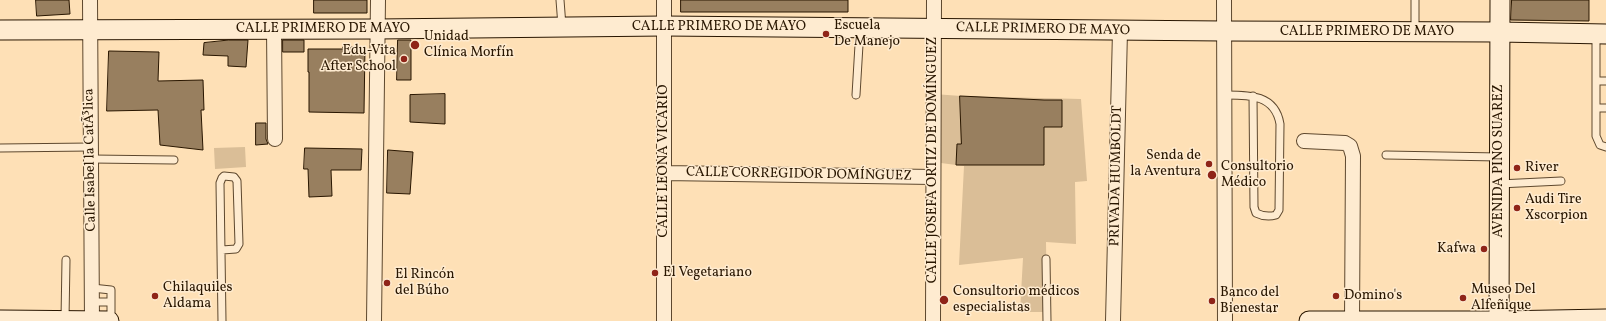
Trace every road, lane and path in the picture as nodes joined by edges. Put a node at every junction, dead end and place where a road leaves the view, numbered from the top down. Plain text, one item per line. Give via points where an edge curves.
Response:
1 (90, 0) edge
2 (378, 0) edge
3 (560, 0) edge
4 (664, 0) edge
5 (934, 0) edge
6 (1224, 0) edge
7 (1415, 0) edge
8 (1500, 0) edge
9 (562, 26) junction
10 (664, 26) junction
11 (860, 28) junction
12 (934, 28) junction
13 (274, 29) junction
14 (377, 29) junction
15 (0, 30) edge
16 (90, 30) junction
17 (1120, 31) junction
18 (1224, 31) junction
19 (1415, 32) junction
20 (1500, 32) junction
21 (1601, 34) edge
22 (1596, 81) junction
23 (1606, 81) edge
24 (856, 95) dead end
25 (1224, 95) junction
26 (1253, 96) junction
27 (1596, 108) junction
28 (1606, 108) edge
29 (275, 140) dead end
30 (1304, 141) dead end
31 (1606, 147) edge
32 (0, 148) edge
33 (92, 153) junction
34 (1386, 155) dead end
35 (1499, 157) junction
36 (174, 160) dead end
37 (664, 173) junction
38 (933, 177) junction
39 (1561, 181) dead end
40 (1499, 184) junction
41 (222, 250) junction
42 (1046, 259) dead end
43 (66, 260) dead end
44 (92, 295) junction
45 (111, 302) junction
46 (1606, 319) edge
47 (1, 321) edge
48 (65, 321) edge
49 (92, 321) edge
50 (110, 321) edge
51 (222, 321) edge
52 (374, 321) edge
53 (664, 321) edge
54 (933, 321) edge
55 (1047, 321) edge
56 (1113, 321) edge
57 (1225, 321) edge
58 (1309, 321) edge
59 (1352, 321) edge
60 (1373, 321) edge
61 (1499, 321) edge

1 - 16 street, Calle Isabel la CatÃ³lica
2 - 14 street
3 - 9 lane
4 - 10 street, CALLE LEONA VICARIO
5 - 12 street, CALLE JOSEFA ORTIZ DE DOMÍNGUEZ
6 - 18 street
7 - 19 lane
8 - 20 main road, AVENIDA PINO SUAREZ
9 - 10 main road, CALLE PRIMERO DE MAYO
9 - 14 main road, CALLE PRIMERO DE MAYO
10 - 11 main road, CALLE PRIMERO DE MAYO
10 - 37 street, CALLE LEONA VICARIO
11 - 12 main road, CALLE PRIMERO DE MAYO
11 - 24 lane
12 - 17 main road, CALLE PRIMERO DE MAYO
12 - 38 street, CALLE JOSEFA ORTIZ DE DOMÍNGUEZ
13 - 14 main road, CALLE PRIMERO DE MAYO
13 - 16 main road, CALLE PRIMERO DE MAYO
13 - 29 street
14 - 52 street
15 - 16 main road, CALLE PRIMERO DE MAYO
16 - 33 street, Calle Isabel la CatÃ³lica
17 - 18 main road, CALLE PRIMERO DE MAYO
17 - 56 street, PRIVADA HUMBOLDT
18 - 19 main road, CALLE PRIMERO DE MAYO
18 - 25 street
19 - 20 main road, CALLE PRIMERO DE MAYO
20 - 21 main road, CALLE PRIMERO DE MAYO
20 - 35 main road, AVENIDA PINO SUAREZ
21 - 22 lane
22 - 23 lane
22 - 27 lane
25 - 26 lane
25 - 57 street
26 - 26 lane via 1254,207 1256,213 1273,216 1279,210 1280,124 1278,115 1268,103
27 - 28 lane
27 - 31 lane via 1596,140
30 - 59 street via 1345,143 1350,146 1353,156
32 - 33 lane
33 - 36 lane
33 - 44 street, Calle Isabel la CatÃ³lica
34 - 35 lane
35 - 40 main road, AVENIDA PINO SUAREZ
37 - 38 street, CALLE CORREGIDOR DOMÍNGUEZ
37 - 53 street, CALLE LEONA VICARIO
38 - 54 street, CALLE JOSEFA ORTIZ DE DOMÍNGUEZ
39 - 40 lane
40 - 61 main road, AVENIDA PINO SUAREZ
41 - 41 lane via 220,183 224,176 234,177 238,182 239,244 236,249
41 - 51 lane
42 - 55 lane
43 - 48 lane
44 - 45 lane
44 - 45 lane via 110,290
44 - 49 street, Calle Isabel la CatÃ³lica
45 - 50 lane
46 - 61 main road
47 - 48 main road
48 - 49 main road
49 - 50 main road
58 - 59 main road
59 - 60 main road
60 - 61 main road

